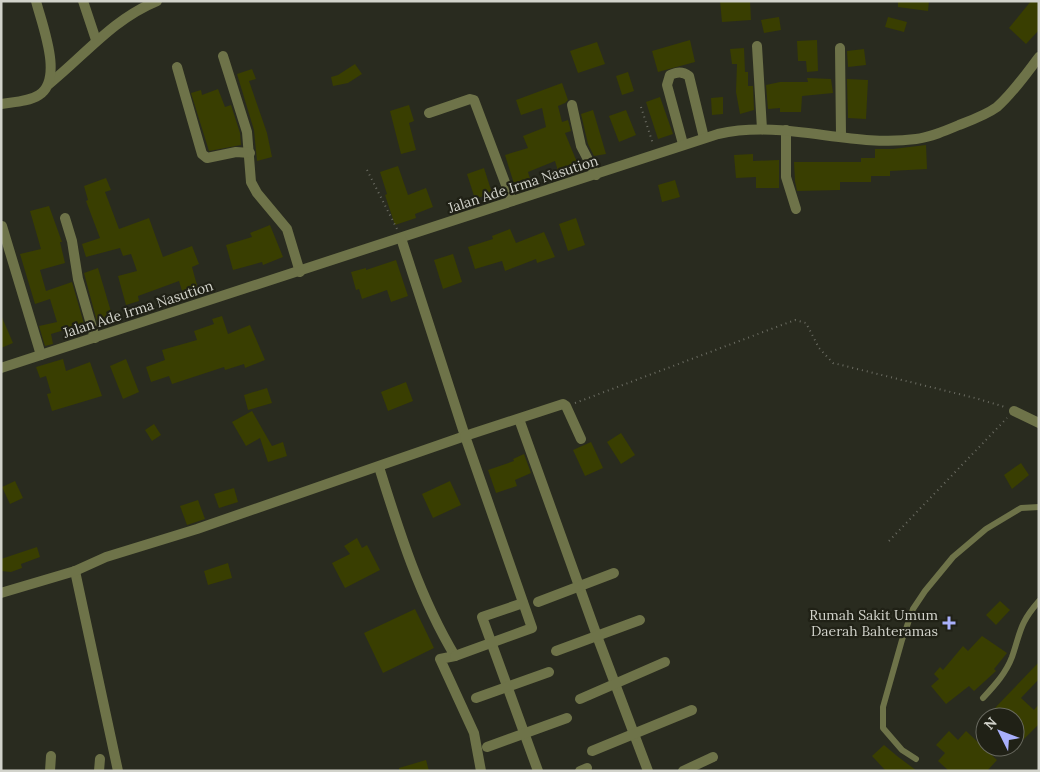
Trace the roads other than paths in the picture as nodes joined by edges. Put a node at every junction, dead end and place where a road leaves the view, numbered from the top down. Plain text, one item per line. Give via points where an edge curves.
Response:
1 (36, 1) edge
2 (83, 1) edge
3 (157, 1) edge
4 (138, 5) edge
5 (96, 40) junction
6 (757, 46) dead end
7 (840, 48) dead end
8 (223, 56) dead end
9 (1039, 57) edge
10 (177, 67) dead end
11 (49, 84) junction
12 (1, 104) edge
13 (572, 105) dead end
14 (429, 113) dead end
15 (762, 129) junction
16 (786, 130) junction
17 (841, 135) junction
18 (704, 138) junction
19 (682, 144) junction
20 (250, 153) junction
21 (596, 175) junction
22 (512, 201) junction
23 (796, 210) dead end
24 (65, 218) dead end
25 (2, 226) edge
26 (401, 238) junction
27 (300, 272) junction
28 (95, 338) junction
29 (42, 355) junction
30 (1, 368) edge
31 (1014, 411) road end
32 (519, 419) junction
33 (1039, 423) edge
34 (465, 436) junction
35 (580, 439) dead end
36 (379, 466) junction
37 (1039, 507) edge
38 (75, 571) junction
39 (614, 573) dead end
40 (579, 586) junction
41 (1, 593) edge
42 (1039, 601) edge
43 (538, 602) dead end
44 (523, 603) junction
45 (640, 620) dead end
46 (596, 636) junction
47 (490, 643) junction
48 (556, 651) dead end
49 (455, 656) junction
50 (665, 662) dead end
51 (549, 672) dead end
52 (615, 684) junction
53 (506, 688) junction
54 (476, 698) dead end
55 (983, 698) dead end
56 (580, 699) dead end
57 (692, 710) dead end
58 (567, 718) dead end
59 (633, 733) junction
60 (524, 734) junction
61 (487, 747) dead end
62 (592, 751) dead end
63 (51, 756) dead end
64 (714, 757) dead end
65 (100, 759) dead end
66 (916, 759) dead end
67 (50, 771) edge
68 (99, 771) edge
69 (118, 771) edge
70 (481, 771) edge
71 (538, 771) edge
72 (648, 771) edge
73 (682, 771) edge

1 - 11 street via 51,66
2 - 5 street
3 - 4 street
4 - 5 street
5 - 11 street via 79,60
6 - 15 street
7 - 17 street
8 - 20 street via 247,132
9 - 17 street, Jalan Ade Irma Nasution via 997,106 959,126 916,139 882,140
10 - 20 street via 202,154 207,158 236,152
11 - 12 street via 38,96
13 - 21 street via 581,146
14 - 22 street via 474,100
15 - 16 street, Jalan Ade Irma Nasution
15 - 18 street, Jalan Ade Irma Nasution
16 - 17 street, Jalan Ade Irma Nasution
16 - 23 street via 786,177
18 - 19 street, Jalan Ade Irma Nasution
18 - 19 street via 689,76 675,73 670,75 667,85
19 - 21 street, Jalan Ade Irma Nasution
20 - 27 street via 251,182 287,229
21 - 22 street, Jalan Ade Irma Nasution
22 - 26 street, Jalan Ade Irma Nasution
24 - 28 street
25 - 29 street
26 - 27 street, Jalan Ade Irma Nasution
26 - 34 street
27 - 28 street, Jalan Ade Irma Nasution
28 - 29 street, Jalan Ade Irma Nasution
29 - 30 street, Jalan Ade Irma Nasution
31 - 33 street
32 - 34 street
32 - 35 street via 559,405 566,406
32 - 40 street
34 - 36 street
34 - 44 street
36 - 38 street via 197,530 106,557
36 - 49 street via 423,591
37 - 66 lane via 1021,508 986,529 953,557 913,609 883,707 883,728 902,750
38 - 41 street
38 - 69 street
39 - 40 street
40 - 43 street
40 - 46 street
42 - 55 lane via 1022,623 1004,671
44 - 47 street via 482,617
44 - 47 street via 532,628
45 - 46 street
46 - 48 street
46 - 52 street
47 - 49 street
47 - 53 street
49 - 70 street via 440,659 474,733
50 - 52 street
51 - 53 street
52 - 56 street
52 - 59 street
53 - 54 street
53 - 60 street
57 - 59 street
58 - 60 street
59 - 62 street
59 - 72 street
60 - 61 street
60 - 71 street
63 - 67 street
64 - 73 street
65 - 68 street

